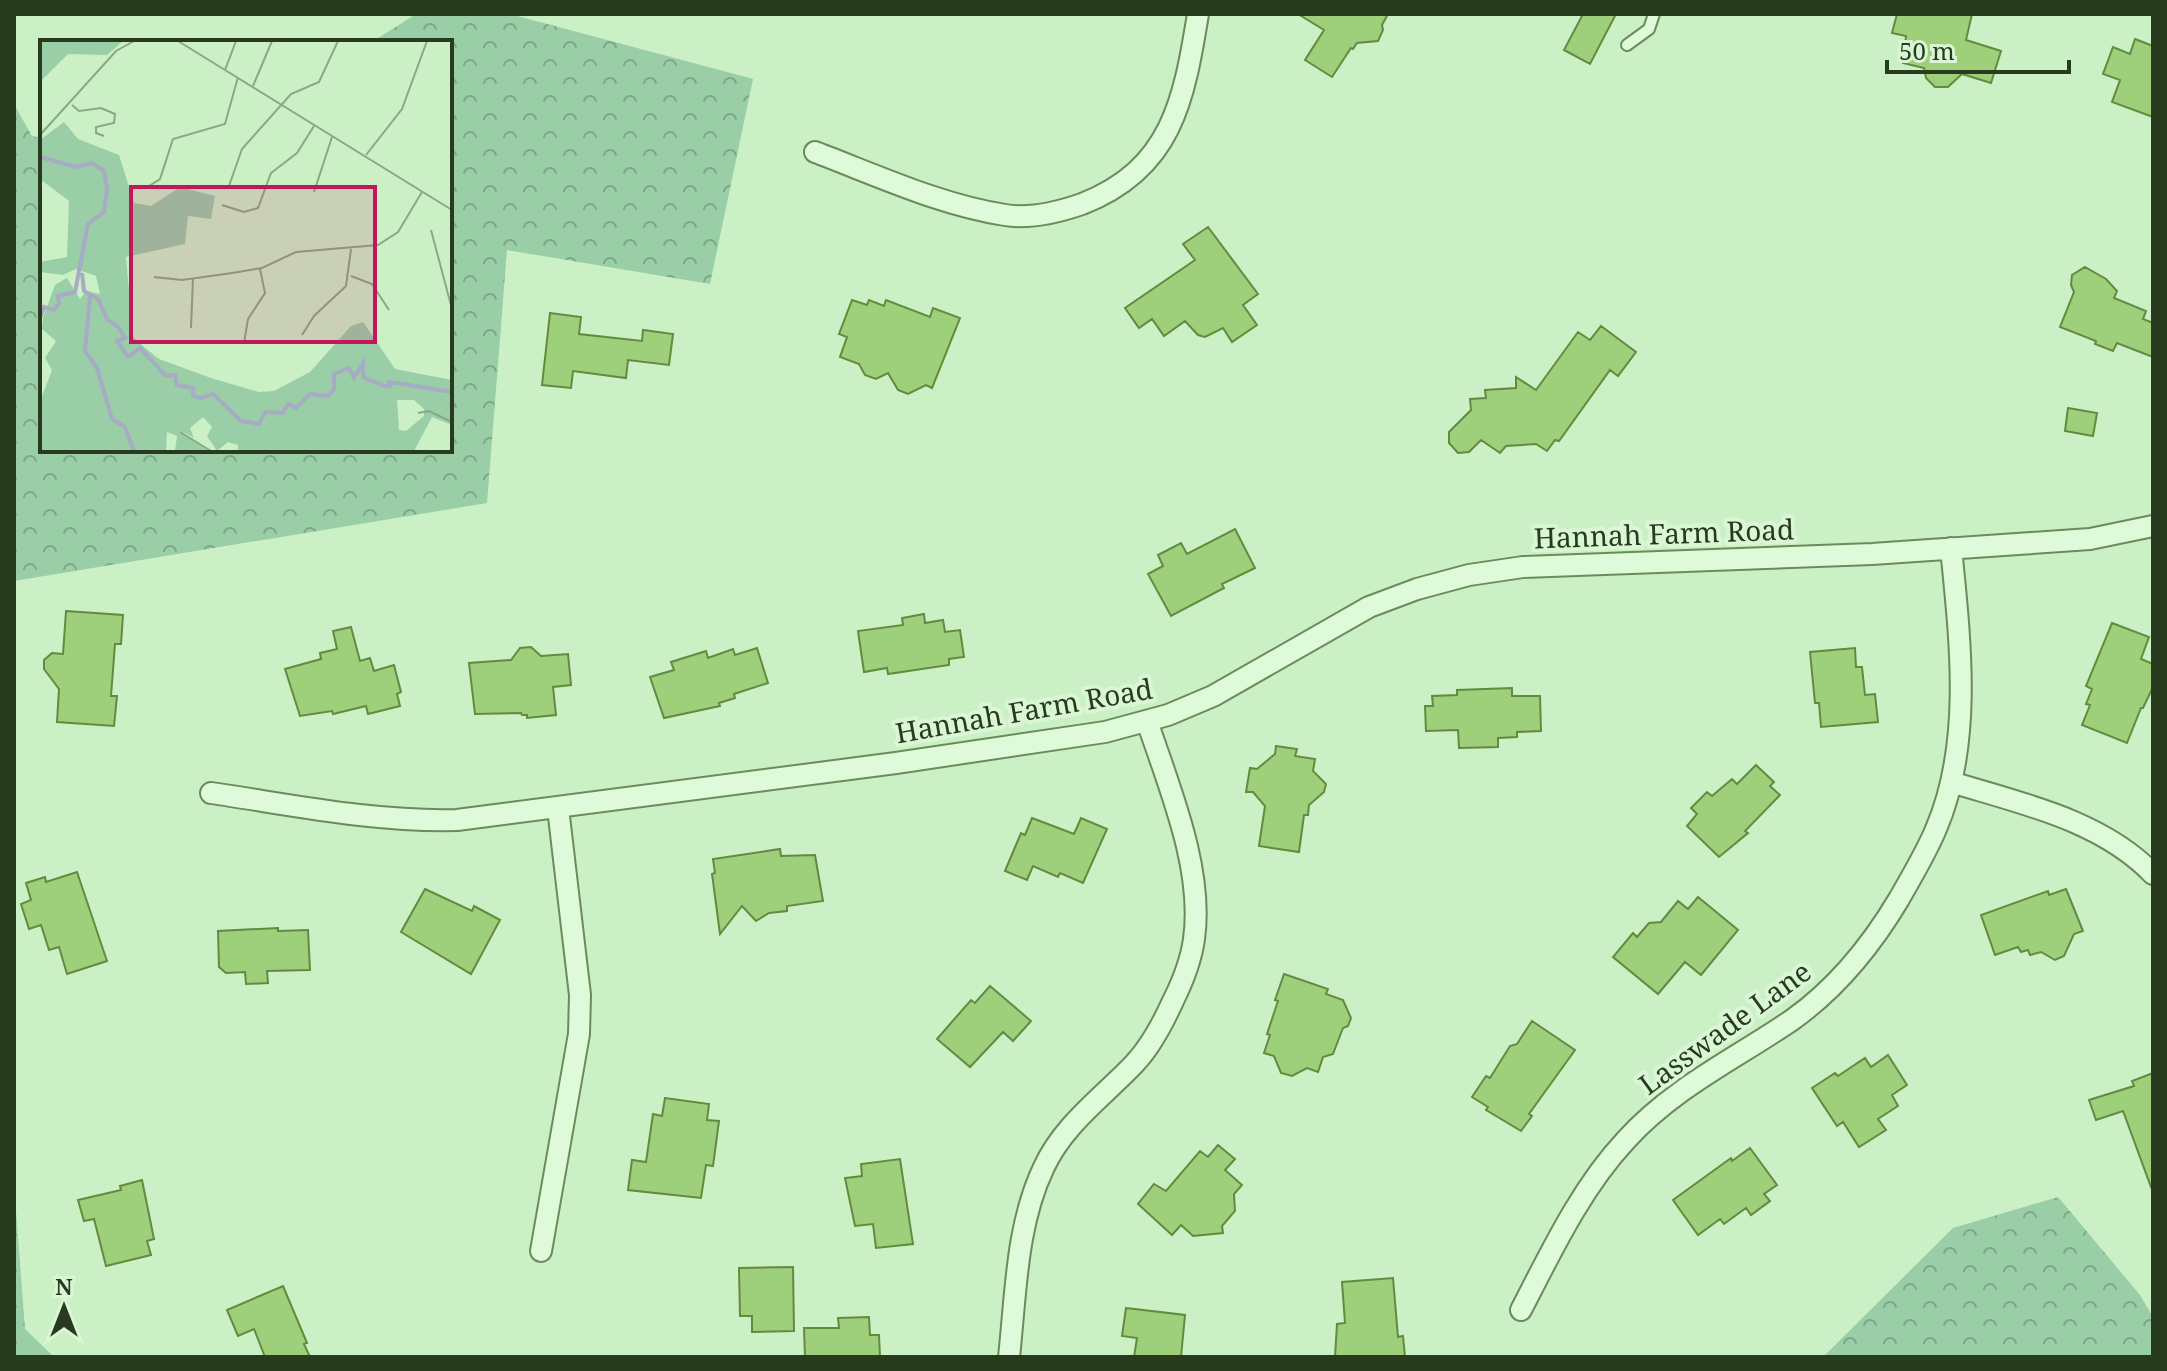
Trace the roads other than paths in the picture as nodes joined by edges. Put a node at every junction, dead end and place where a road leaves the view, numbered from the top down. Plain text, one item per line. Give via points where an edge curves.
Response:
1 (1198, 14) edge
2 (1654, 14) edge
3 (1627, 45) dead end
4 (815, 152) dead end
5 (2153, 526) edge
6 (1951, 548) junction
7 (1147, 721) junction
8 (1951, 782) junction
9 (211, 793) dead end
10 (558, 808) junction
11 (2153, 874) edge
12 (541, 1251) dead end
13 (1521, 1310) dead end
14 (1009, 1357) edge

1 - 4 street via 1176,118 1152,159 1104,195 1059,212 1008,216 961,205
2 - 3 lane via 1649,29
5 - 6 street, Hannah Farm Road via 2090,539
6 - 7 street, Hannah Farm Road via 1523,567 1469,575 1369,607 1213,696
6 - 8 street, Lasswade Lane via 1959,696
7 - 10 street, Hannah Farm Road via 896,763
7 - 14 street via 1192,870 1196,904 1187,973 1143,1053 1079,1118 1045,1164 1024,1228
8 - 11 street via 2080,824 2112,840
8 - 13 street, Lasswade Lane via 1937,828 1915,872 1851,967 1828,992 1704,1074 1624,1142 1591,1185
9 - 10 street, Hannah Farm Road via 419,821
10 - 12 street via 580,995 579,1034

